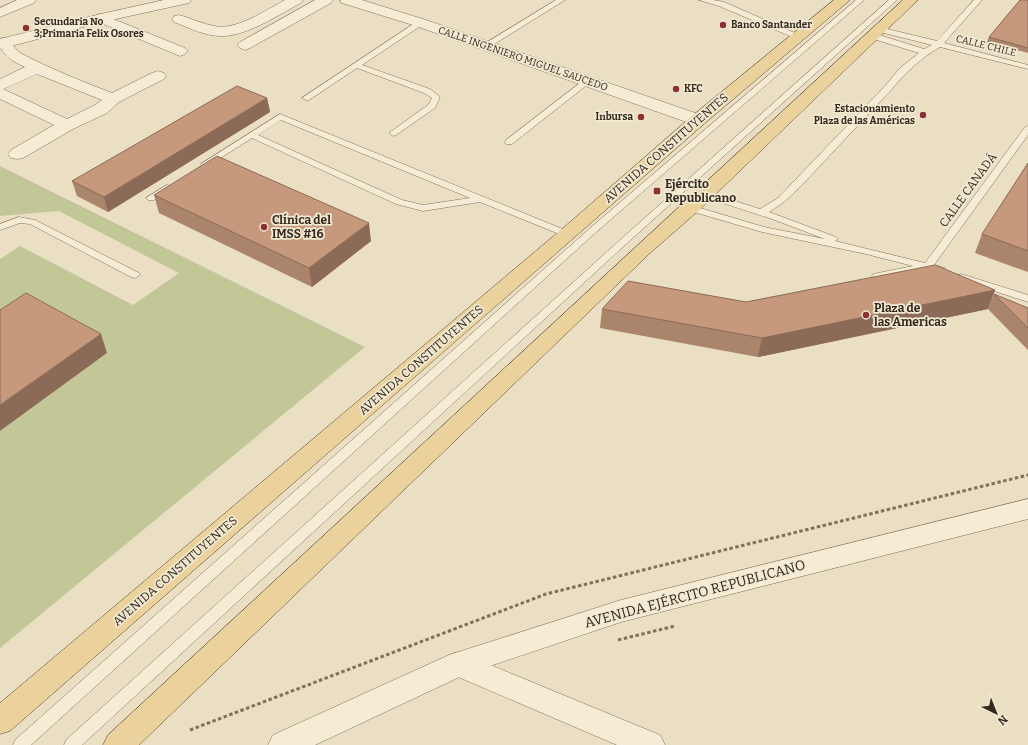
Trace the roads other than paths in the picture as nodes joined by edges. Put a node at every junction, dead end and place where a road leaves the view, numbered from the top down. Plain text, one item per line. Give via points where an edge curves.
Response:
1 (4, 0) edge
2 (29, 0) edge
3 (184, 0) edge
4 (296, 0) edge
5 (326, 0) edge
6 (347, 0) edge
7 (561, 0) edge
8 (703, 0) edge
9 (843, 0) edge
10 (860, 0) edge
11 (893, 0) edge
12 (911, 0) edge
13 (978, 0) edge
14 (0, 2) edge
15 (0, 13) edge
16 (101, 18) junction
17 (179, 19) dead end
18 (421, 23) junction
19 (876, 33) junction
20 (800, 37) junction
21 (2, 43) edge
22 (245, 45) dead end
23 (938, 45) junction
24 (485, 46) junction
25 (180, 51) dead end
26 (925, 52) junction
27 (356, 65) junction
28 (1028, 67) edge
29 (38, 68) junction
30 (158, 76) dead end
31 (588, 81) junction
32 (0, 85) edge
33 (0, 93) edge
34 (306, 98) dead end
35 (113, 99) junction
36 (698, 120) junction
37 (67, 125) junction
38 (1028, 129) edge
39 (393, 133) dead end
40 (251, 135) junction
41 (509, 142) dead end
42 (17, 154) dead end
43 (197, 169) edge
44 (177, 181) edge
45 (150, 198) dead end
46 (481, 199) junction
47 (697, 201) junction
48 (761, 212) junction
49 (0, 227) edge
50 (567, 234) junction
51 (866, 251) junction
52 (928, 266) junction
53 (136, 275) dead end
54 (865, 279) edge
55 (1028, 300) edge
56 (1028, 509) edge
57 (459, 664) junction
58 (0, 721) edge
59 (20, 745) edge
60 (72, 745) edge
61 (118, 745) edge
62 (283, 745) edge
63 (650, 745) edge

1 - 14 street
2 - 15 street
3 - 16 street
4 - 17 street via 226,32
5 - 22 street
6 - 18 street, CALLE INGENIERO MIGUEL SAUCEDO
7 - 24 lane
8 - 20 lane via 721,4
9 - 20 main road, AVENIDA CONSTITUYENTES
10 - 59 lane via 585,238
11 - 60 lane via 622,243
12 - 19 main road
13 - 23 lane
16 - 21 street
16 - 25 street
18 - 24 street, CALLE INGENIERO MIGUEL SAUCEDO
18 - 27 lane
19 - 23 lane, CALLE CHILE
19 - 26 lane
19 - 47 main road
20 - 36 main road, AVENIDA CONSTITUYENTES
21 - 29 street via 14,56
23 - 26 lane
23 - 28 lane, CALLE CHILE
24 - 31 street, CALLE INGENIERO MIGUEL SAUCEDO
26 - 48 lane via 903,70 797,185 781,200
27 - 34 lane
27 - 39 lane via 427,91 436,97 432,106
29 - 32 street
29 - 35 street
30 - 35 street
31 - 36 street, CALLE INGENIERO MIGUEL SAUCEDO
31 - 41 lane
33 - 37 street
35 - 37 street via 101,109
36 - 50 main road, AVENIDA CONSTITUYENTES
37 - 42 street
38 - 52 lane, CALLE CANADÁ
40 - 43 lane
40 - 46 lane via 399,202 423,208
40 - 46 lane via 280,117
44 - 45 lane
46 - 50 lane
47 - 48 lane
47 - 51 lane via 762,229
47 - 61 main road
48 - 51 lane
49 - 53 lane via 19,220 32,222
50 - 58 main road, AVENIDA CONSTITUYENTES
51 - 52 lane
52 - 54 lane
52 - 55 lane
56 - 57 street, AVENIDA EJÉRCITO REPUBLICANO via 621,611
57 - 62 street, AVENIDA EJÉRCITO REPUBLICANO
57 - 63 street

